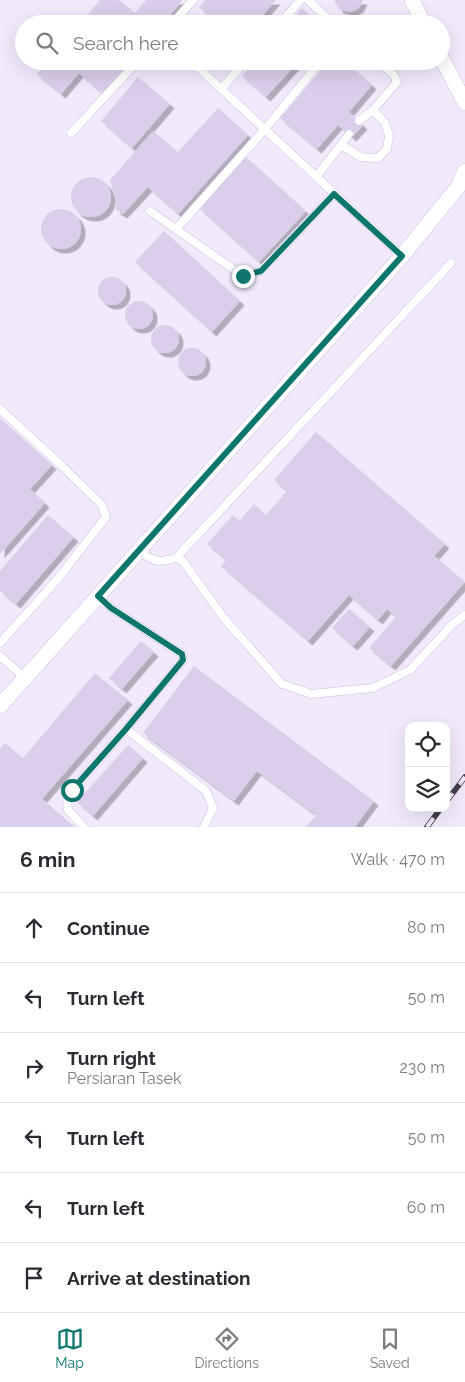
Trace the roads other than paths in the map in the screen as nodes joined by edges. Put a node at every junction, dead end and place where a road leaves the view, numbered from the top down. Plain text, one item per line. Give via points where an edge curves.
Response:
1 (193, 0) edge
2 (301, 0) edge
3 (308, 0) edge
4 (412, 0) edge
5 (180, 15) edge
6 (288, 15) edge
7 (324, 15) edge
8 (420, 15) edge
9 (130, 70) edge
10 (201, 70) edge
11 (238, 70) edge
12 (313, 70) edge
13 (388, 70) edge
14 (448, 70) edge
15 (221, 89) junction
16 (465, 103) edge
17 (372, 110) junction
18 (359, 121) dead end
19 (264, 129) junction
20 (71, 133) dead end
21 (349, 134) dead end
22 (341, 145) junction
23 (465, 171) edge
24 (316, 177) junction
25 (334, 194) junction
26 (150, 211) dead end
27 (176, 229) junction
28 (402, 256) junction
29 (451, 263) dead end
30 (0, 409) edge
31 (139, 550) junction
32 (176, 558) junction
33 (98, 596) junction
34 (465, 615) edge
35 (0, 643) edge
36 (0, 656) edge
37 (25, 678) junction
38 (0, 706) edge
39 (126, 729) junction
40 (84, 827) edge
41 (204, 827) edge

1 - 5 lane
2 - 6 lane
3 - 7 lane
4 - 8 street
9 - 20 lane
10 - 15 lane
11 - 15 lane
12 - 19 lane
13 - 17 lane via 397,82
14 - 16 street
15 - 19 lane
17 - 18 lane
17 - 22 lane via 385,123 389,136 387,149 378,158 361,158
19 - 24 lane
19 - 27 lane
21 - 22 lane
22 - 24 lane
23 - 28 street via 458,187
24 - 25 lane
25 - 27 lane via 261,271 243,276
25 - 28 lane
26 - 27 lane
28 - 31 street
29 - 32 lane
30 - 35 lane via 102,505 106,517 56,581
31 - 32 lane via 151,560
31 - 33 street
32 - 34 lane via 183,561 223,617 282,684 311,694 372,688 410,670
33 - 37 street
33 - 39 lane via 182,654 183,660
36 - 37 lane
37 - 38 street
39 - 40 lane via 67,798 68,810
39 - 41 lane via 206,791 213,808

